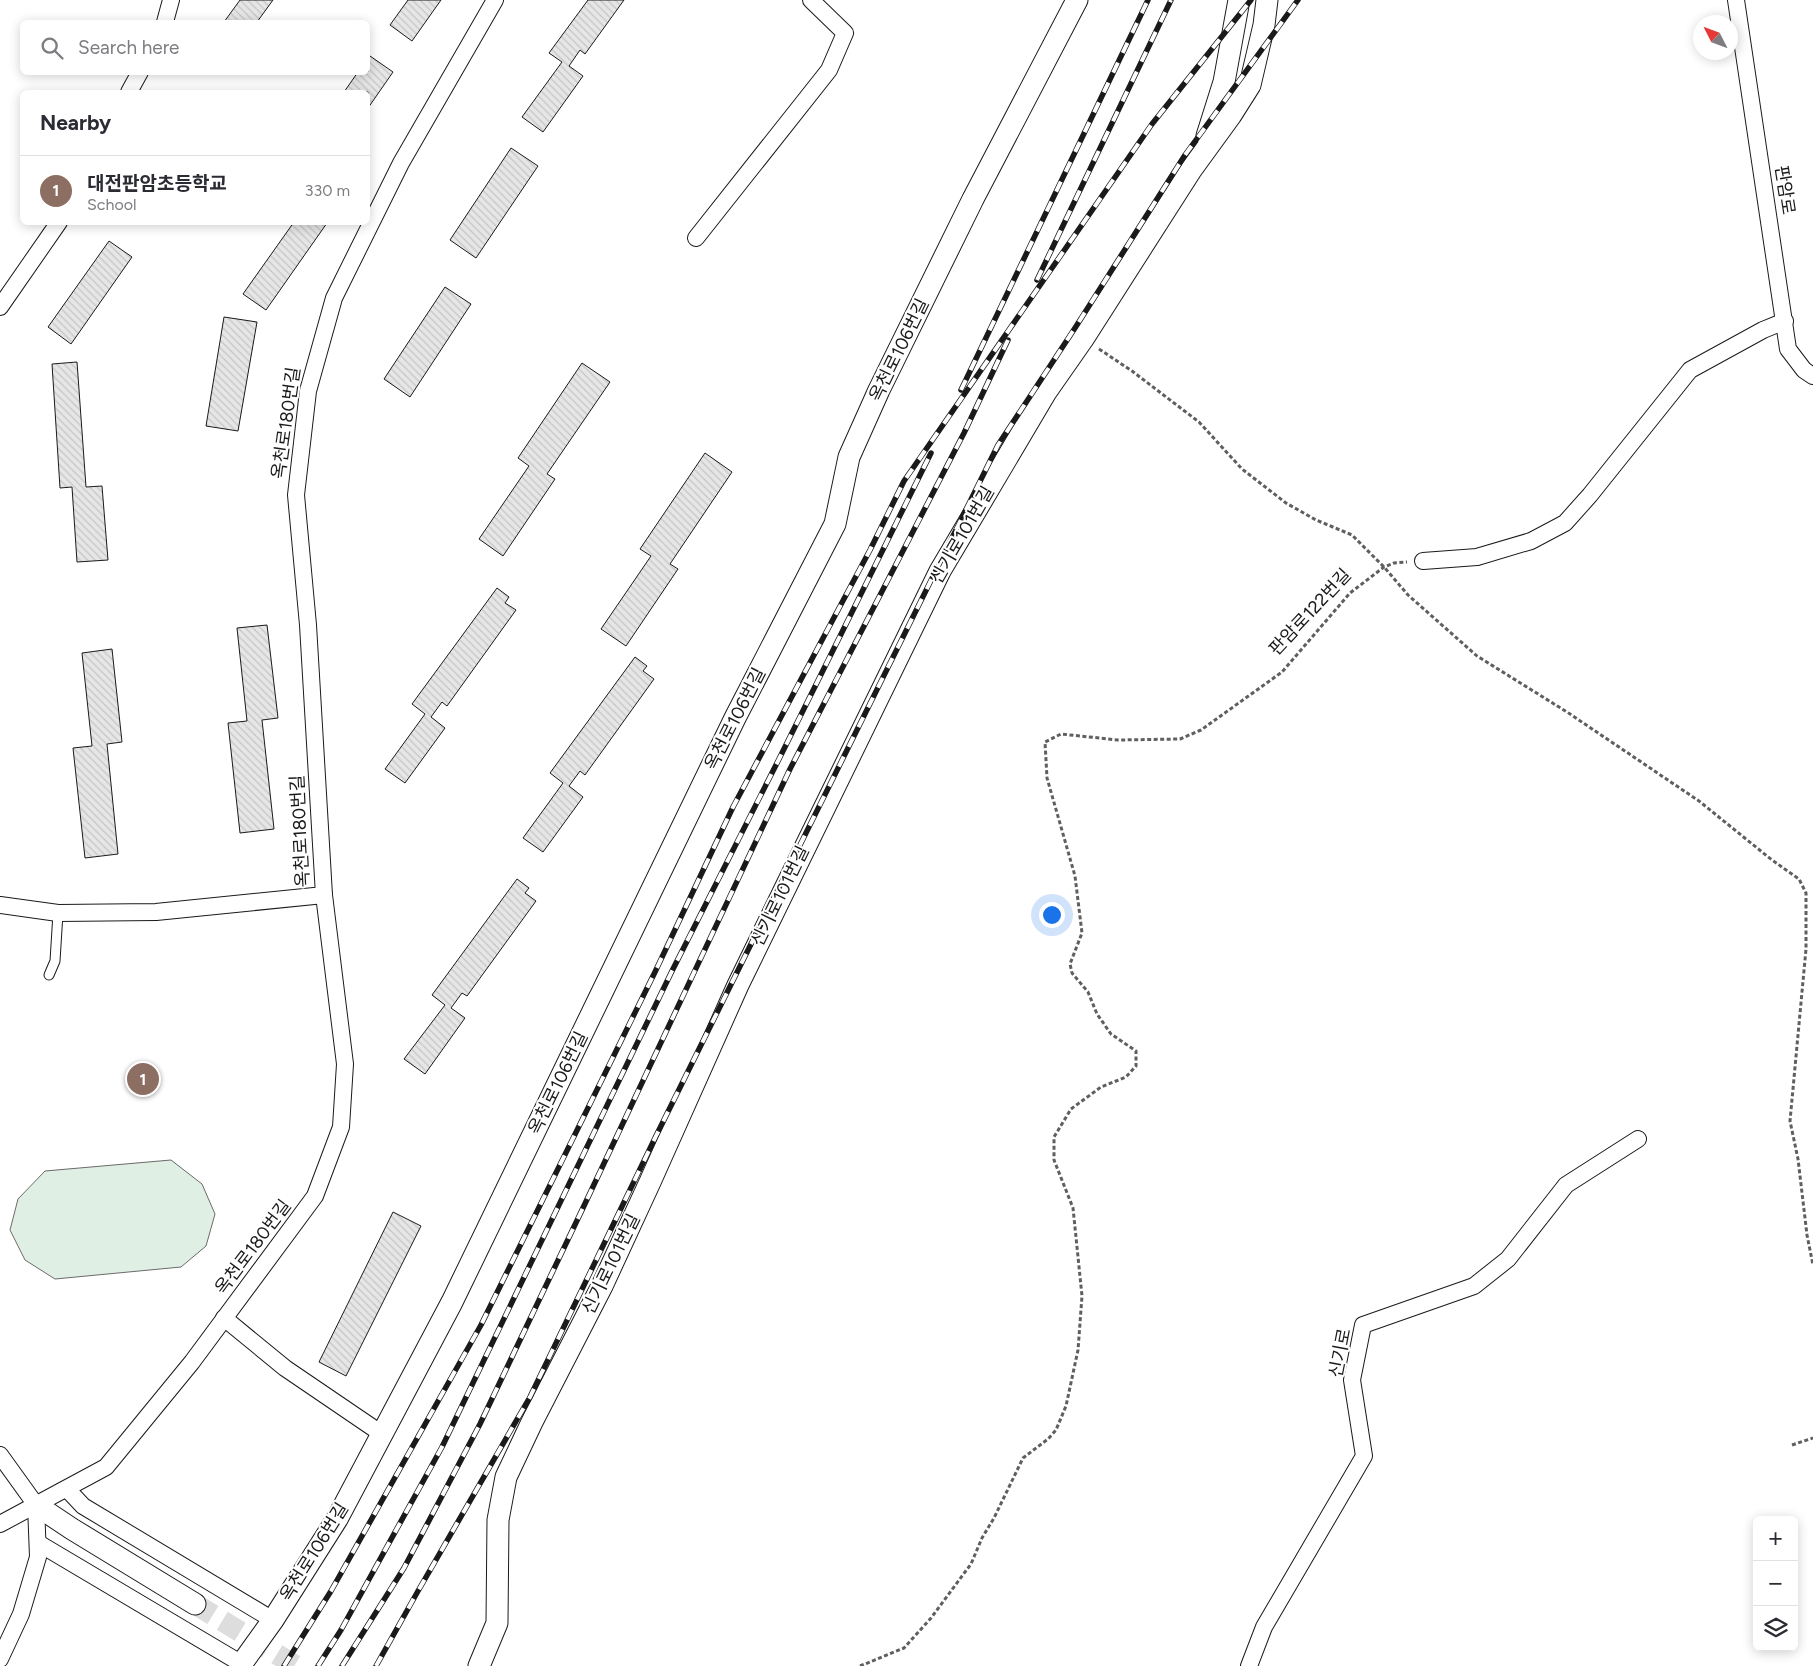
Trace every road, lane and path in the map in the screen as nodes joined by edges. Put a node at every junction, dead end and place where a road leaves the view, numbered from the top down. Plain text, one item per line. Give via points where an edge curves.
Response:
1 (171, 0) edge
2 (495, 0) edge
3 (811, 0) edge
4 (1077, 0) edge
5 (1239, 0) edge
6 (1267, 0) edge
7 (1736, 0) edge
8 (166, 20) edge
9 (138, 75) edge
10 (130, 90) edge
11 (1191, 170) junction
12 (57, 225) edge
13 (696, 238) dead end
14 (0, 307) edge
15 (1785, 322) junction
16 (1084, 339) junction
17 (1813, 376) edge
18 (1422, 561) joint
19 (1384, 567) junction
20 (324, 895) junction
21 (0, 905) edge
22 (58, 913) junction
23 (49, 975) dead end
24 (1638, 1139) dead end
25 (1813, 1265) edge
26 (224, 1318) junction
27 (382, 1434) junction
28 (1813, 1438) edge
29 (1792, 1445) dead end
30 (0, 1454) edge
31 (67, 1489) junction
32 (36, 1505) junction
33 (0, 1524) edge
34 (38, 1543) junction
35 (194, 1604) tunnel mouth
36 (272, 1620) junction
37 (0, 1658) edge
38 (241, 1665) edge
39 (479, 1666) edge
40 (860, 1666) edge
41 (1248, 1666) edge

1 - 8 street
2 - 20 street, 옥천로180번길 via 402,163 334,298 308,390 296,495 308,624
3 - 13 street via 845,33 829,70
4 - 27 street, 옥천로106번길 via 973,199 879,390 849,457 835,524 735,718 452,1302
5 - 11 street via 1220,98
6 - 11 street via 1250,85
7 - 15 street, 판암로
9 - 10 street
11 - 16 street, 신기로101번길
12 - 14 street
15 - 17 street, 판암로 via 1788,348 1804,370
15 - 18 street via 1763,330 1690,370 1565,523 1531,541 1477,557
16 - 19 path via 1199,422 1242,469 1286,504 1352,535
16 - 39 street, 신기로101번길 via 1046,392 936,580 742,977 602,1286 506,1477 498,1520 497,1623
18 - 19 path, 판암로122번길
19 - 25 path via 1408,595 1477,656 1699,801 1799,879 1806,892 1806,949 1790,1121
19 - 40 path, 판암로122번길 via 1350,593 1282,672 1201,730 1180,739 1118,740 1060,734 1045,742 1046,778 1075,876 1082,933 1070,964 1072,974 1088,992 1097,1014 1112,1034 1136,1052 1136,1066 1126,1077 1101,1087 1071,1109 1054,1137 1054,1160 1072,1208 1082,1296 1078,1350 1066,1406 1056,1430 1023,1458 971,1564 932,1618 904,1648
20 - 22 street, 옥천로180번길 via 156,912
20 - 26 street, 옥천로180번길 via 345,1064 342,1127 315,1196
21 - 22 street, 옥천로180번길
22 - 23 lane via 55,961
24 - 41 street, 신기로 via 1566,1185 1508,1259 1474,1286 1363,1325 1352,1380 1364,1456 1264,1627
26 - 27 street via 285,1368
26 - 31 street, 옥천로180번길 via 106,1467
27 - 36 street, 옥천로106번길 via 337,1519
28 - 29 path
30 - 32 street
31 - 32 street, 옥천로180번길
31 - 36 street via 83,1506
32 - 33 street, 옥천로180번길
32 - 34 street
32 - 35 street
34 - 37 street via 38,1557 21,1614
34 - 38 street
36 - 38 street, 옥천로106번길

